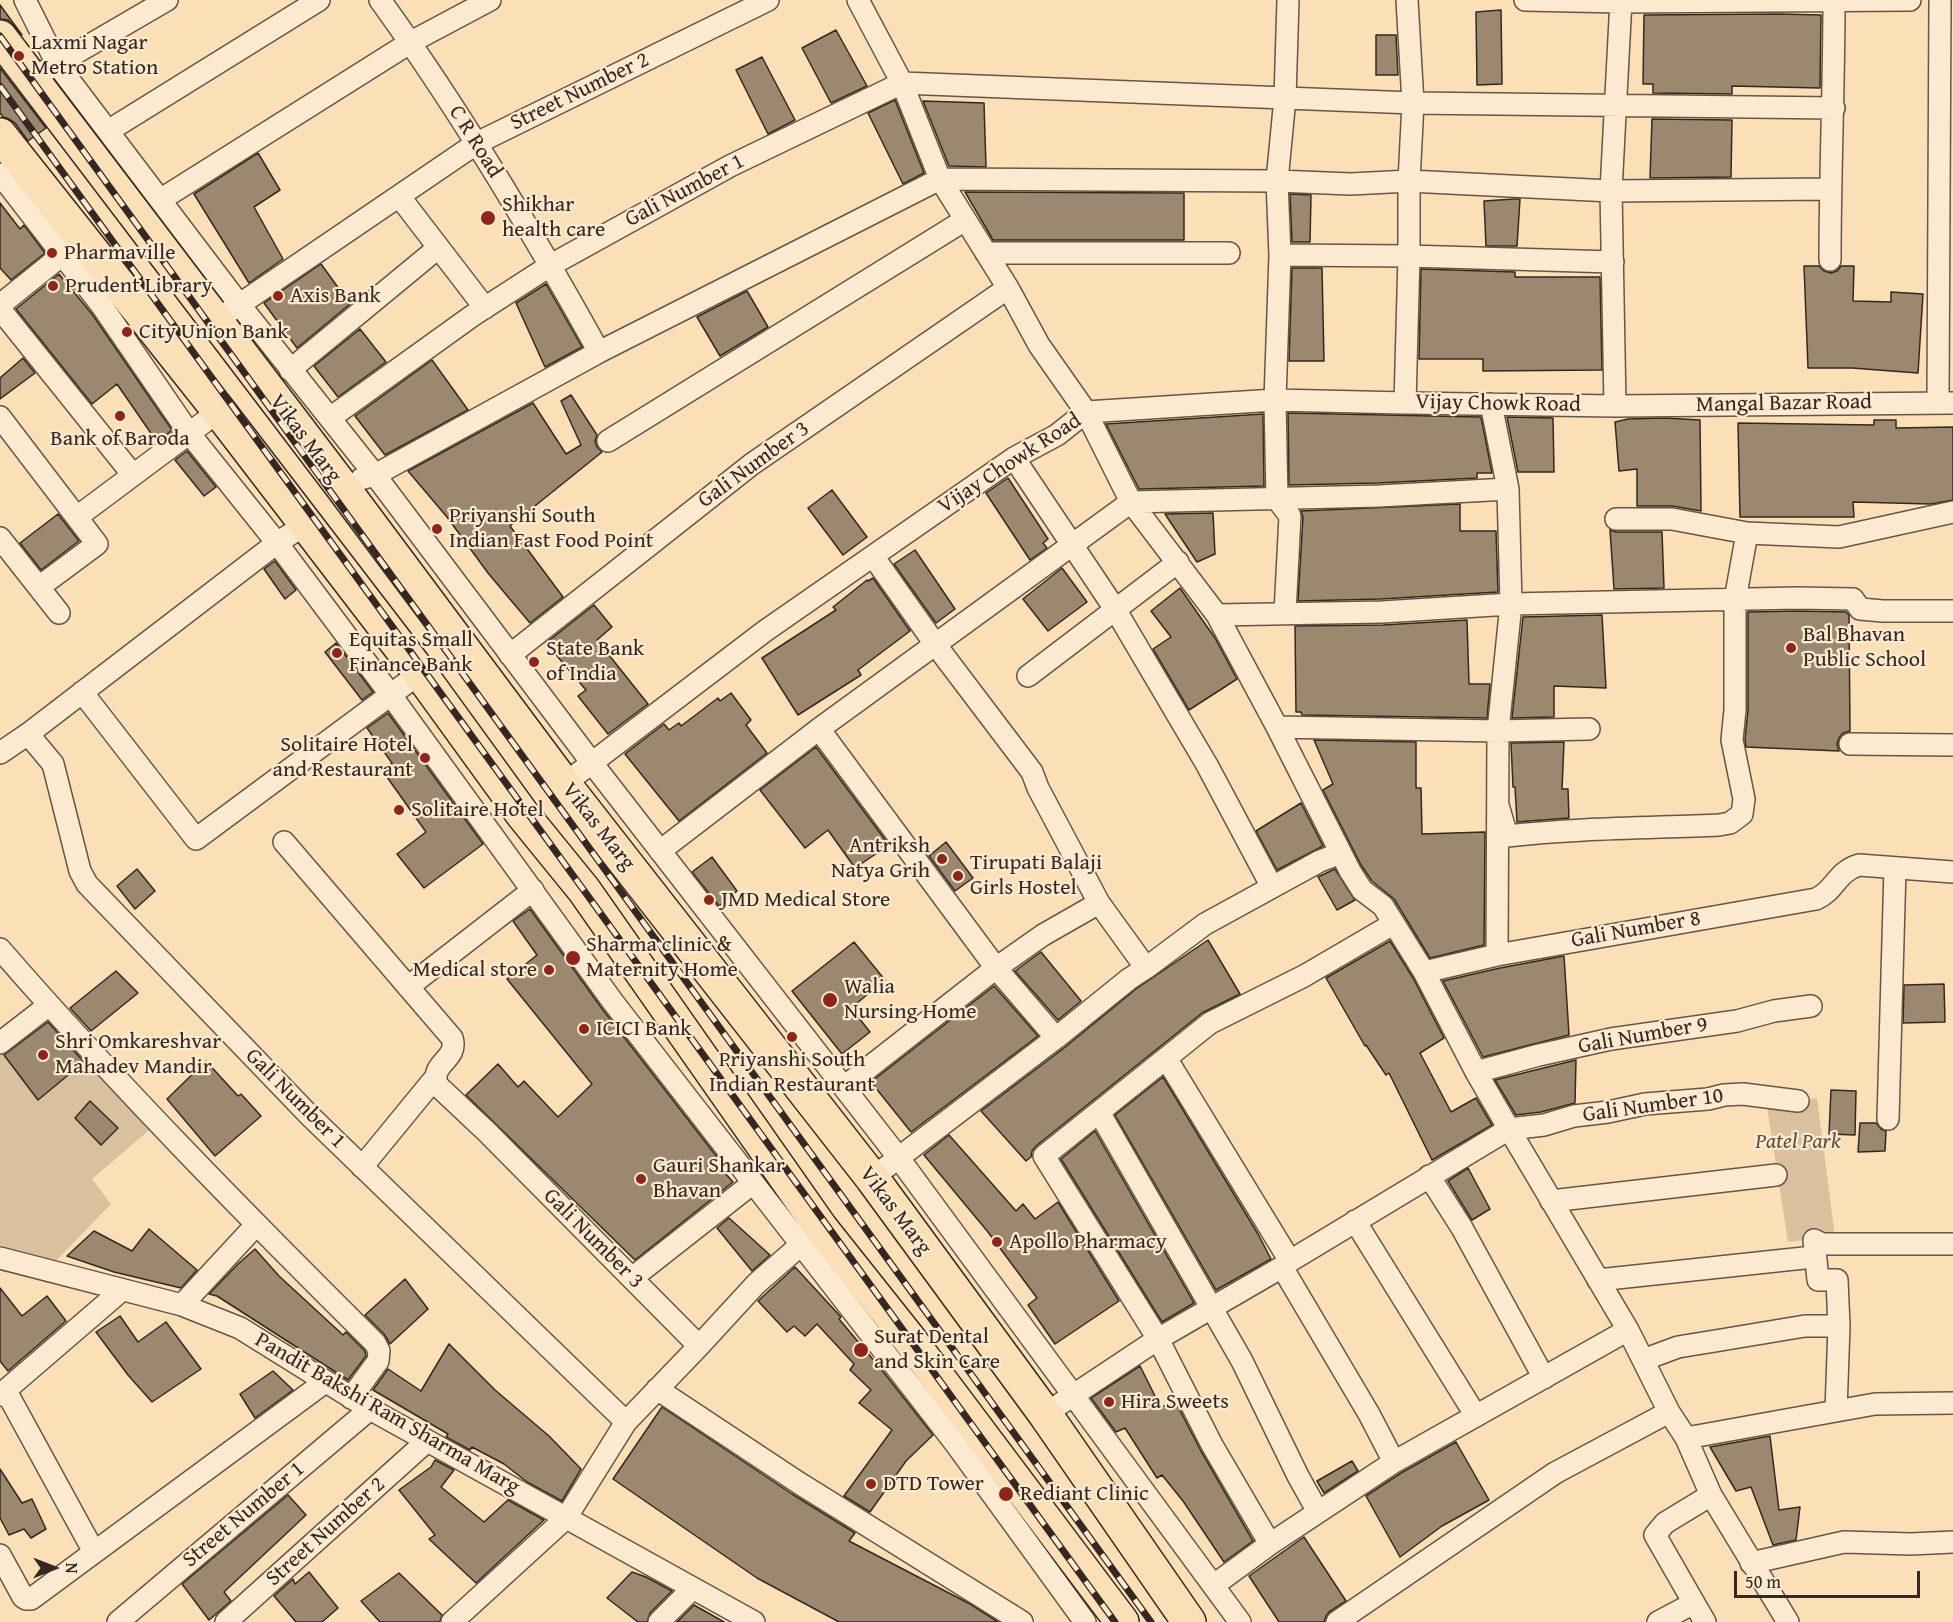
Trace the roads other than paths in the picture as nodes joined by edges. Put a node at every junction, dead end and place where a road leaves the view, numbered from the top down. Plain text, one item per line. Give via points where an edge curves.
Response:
1 (25, 0) edge
2 (167, 0) edge
3 (320, 0) edge
4 (380, 0) edge
5 (490, 0) edge
6 (768, 0) edge
7 (858, 0) edge
8 (1288, 0) edge
9 (1407, 0) edge
10 (1525, 0) edge
11 (1834, 0) edge
12 (1910, 0) edge
13 (1940, 0) edge
14 (1621, 1) edge
15 (0, 37) edge
16 (411, 42) junction
17 (44, 71) junction
18 (902, 83) junction
19 (1285, 98) junction
20 (1413, 103) junction
21 (1615, 106) junction
22 (1834, 108) junction
23 (108, 131) junction
24 (0, 135) edge
25 (477, 143) junction
26 (1946, 153) edge
27 (6, 175) edge
28 (940, 179) junction
29 (1277, 181) junction
30 (1409, 181) junction
31 (1830, 189) junction
32 (1611, 191) junction
33 (399, 196) junction
34 (160, 200) junction
35 (965, 220) junction
36 (72, 247) junction
37 (438, 248) junction
38 (986, 253) junction
39 (1229, 253) dead end
40 (1280, 255) junction
41 (1409, 256) junction
42 (1830, 260) dead end
43 (1613, 262) junction
44 (551, 265) junction
45 (1008, 288) junction
46 (1946, 297) edge
47 (0, 307) edge
48 (484, 308) junction
49 (227, 313) junction
50 (599, 352) junction
51 (290, 370) junction
52 (1275, 400) junction
53 (1946, 403) edge
54 (1405, 404) junction
55 (1491, 404) junction
56 (1615, 406) junction
57 (219, 411) junction
58 (1086, 412) junction
59 (0, 417) edge
60 (330, 418) junction
61 (189, 433) junction
62 (608, 441) dead end
63 (1014, 458) junction
64 (133, 474) junction
65 (375, 475) junction
66 (340, 484) junction
67 (1508, 489) junction
68 (1277, 499) junction
69 (1131, 502) junction
70 (1953, 512) edge
71 (77, 517) junction
72 (1616, 519) dead end
73 (306, 524) junction
74 (1747, 533) junction
75 (0, 538) edge
76 (277, 543) junction
77 (1070, 544) junction
78 (873, 556) junction
79 (1178, 562) junction
80 (39, 587) junction
81 (1735, 600) junction
82 (1510, 604) junction
83 (1115, 609) junction
84 (1953, 611) edge
85 (59, 613) dead end
86 (1285, 613) junction
87 (1217, 615) junction
88 (935, 644) junction
89 (510, 655) junction
90 (420, 673) junction
91 (1028, 676) dead end
92 (82, 693) junction
93 (390, 694) junction
94 (1278, 727) junction
95 (819, 729) junction
96 (1590, 729) dead end
97 (1498, 730) junction
98 (28, 734) junction
99 (1850, 744) dead end
100 (1953, 745) edge
101 (0, 753) edge
102 (592, 763) junction
103 (564, 784) junction
104 (1498, 805) junction
105 (284, 842) dead end
106 (660, 851) junction
107 (1341, 853) junction
108 (1895, 868) junction
109 (1953, 872) edge
110 (1272, 887) junction
111 (533, 890) junction
112 (1099, 903) junction
113 (1393, 924) junction
114 (0, 949) edge
115 (1497, 955) junction
116 (996, 968) junction
117 (1146, 969) junction
118 (1424, 972) junction
119 (408, 987) junction
120 (49, 1005) junction
121 (1811, 1006) dead end
122 (1056, 1038) junction
123 (0, 1043) edge
124 (1166, 1058) junction
125 (1476, 1072) junction
126 (435, 1078) junction
127 (844, 1088) junction
128 (1798, 1101) dead end
129 (1099, 1112) junction
130 (1887, 1119) dead end
131 (1509, 1129) junction
132 (898, 1157) junction
133 (362, 1167) junction
134 (1776, 1175) dead end
135 (1429, 1176) junction
136 (872, 1179) junction
137 (753, 1183) junction
138 (1551, 1201) junction
139 (1355, 1221) junction
140 (256, 1225) junction
141 (811, 1237) junction
142 (1953, 1244) edge
143 (1804, 1258) dead end
144 (2, 1262) edge
145 (1286, 1264) junction
146 (632, 1278) junction
147 (1598, 1280) junction
148 (122, 1290) junction
149 (182, 1305) junction
150 (1211, 1308) junction
151 (1839, 1326) junction
152 (1628, 1330) junction
153 (1158, 1339) junction
154 (699, 1346) junction
155 (1643, 1360) junction
156 (1544, 1378) junction
157 (325, 1382) junction
158 (657, 1389) junction
159 (3, 1393) edge
160 (1073, 1395) junction
161 (351, 1398) junction
162 (1953, 1403) edge
163 (370, 1409) junction
164 (1836, 1411) junction
165 (1669, 1412) junction
166 (1045, 1414) junction
167 (1476, 1416) junction
168 (626, 1422) junction
169 (1686, 1438) junction
170 (427, 1441) junction
171 (1394, 1462) junction
172 (1711, 1495) junction
173 (1318, 1512) junction
174 (566, 1518) junction
175 (1953, 1542) edge
176 (1270, 1544) junction
177 (94, 1552) junction
178 (0, 1555) edge
179 (1751, 1563) junction
180 (1214, 1585) junction
181 (693, 1588) junction
182 (1694, 1603) junction
183 (118, 1622) edge
184 (226, 1622) edge
185 (452, 1622) edge
186 (659, 1622) edge
187 (754, 1622) edge
188 (1022, 1622) edge
189 (1084, 1622) edge
190 (1122, 1622) edge
191 (1189, 1622) edge
192 (1240, 1622) edge
193 (1337, 1622) edge
194 (1658, 1622) edge
195 (1705, 1622) edge
196 (1788, 1622) edge

1 - 17 street
2 - 17 street
3 - 23 street
4 - 16 street, C R Road
5 - 16 street
6 - 25 street, Street Number 2
7 - 18 street
8 - 19 street
9 - 20 street
10 - 14 street
11 - 12 street
11 - 14 street
11 - 22 street
13 - 26 street
14 - 21 street
15 - 17 main road, Vikas Marg
16 - 25 street, C R Road
16 - 34 street
17 - 23 street
17 - 49 main road, Vikas Marg
18 - 19 street
18 - 28 street
18 - 44 street, Gali Number 1 via 729,166
19 - 20 street
19 - 29 street
20 - 21 street
20 - 30 street
21 - 22 street
21 - 32 street
22 - 31 street
23 - 34 street
24 - 27 main road
25 - 33 street, Street Number 2
25 - 44 street, C R Road
26 - 46 street
27 - 36 main road
28 - 29 street
28 - 35 street
28 - 50 street
29 - 30 street
29 - 40 street
30 - 32 street
30 - 41 street
31 - 32 street
31 - 42 street
32 - 43 street
33 - 37 street
33 - 49 street, Street Number 2
34 - 49 street
35 - 38 street
35 - 62 street
36 - 47 street
36 - 57 main road
36 - 61 street via 102,306
37 - 48 street
37 - 51 street
38 - 39 street
38 - 45 street
40 - 41 street
40 - 52 street
41 - 43 street
41 - 54 street
43 - 56 street
44 - 48 street, Gali Number 1
44 - 50 street, C R Road
45 - 58 street via 1040,345
45 - 89 street, Gali Number 3 via 752,464
46 - 53 street
47 - 64 street
48 - 60 street, Gali Number 1
49 - 51 street
49 - 66 main road, Vikas Marg
50 - 65 street
51 - 60 street
52 - 54 street, Vijay Chowk Road
52 - 58 street, Vijay Chowk Road
52 - 68 street
53 - 56 street, Mangal Bazar Road
54 - 55 street, Vijay Chowk Road
55 - 56 street, Vijay Chowk Road
55 - 67 street
57 - 61 street
57 - 73 main road
58 - 63 street, Vijay Chowk Road via 1057,435
58 - 69 street
59 - 71 street
60 - 65 street
61 - 64 street
61 - 76 street
63 - 77 street
63 - 78 street, Vijay Chowk Road
64 - 71 street
65 - 66 street
65 - 89 street
66 - 103 main road, Vikas Marg
67 - 68 street
67 - 82 street
68 - 69 street
68 - 86 street via 1290,516
69 - 77 street
69 - 79 street
70 - 74 street via 1839,537
71 - 80 street via 97,544
72 - 74 street via 1672,519
73 - 76 street
73 - 90 main road
74 - 81 street
75 - 80 street
76 - 92 street
76 - 93 street
77 - 83 street
77 - 88 street
78 - 88 street
78 - 102 street, Vijay Chowk Road via 765,631
79 - 83 street
79 - 87 street
80 - 85 street
81 - 82 street
81 - 84 street via 1853,599 1860,609
81 - 104 street via 1732,740 1744,800 1742,814 1731,823 1719,825 1507,836
82 - 86 street
82 - 97 street
83 - 91 street
83 - 110 street via 1207,765
86 - 87 street
87 - 94 street
88 - 95 street
88 - 112 street via 1032,772
89 - 102 street
90 - 93 street
90 - 141 main road via 523,815 584,890
92 - 93 street via 196,839
92 - 98 street
93 - 111 street
94 - 97 street
94 - 107 street
95 - 106 street
95 - 116 street
96 - 97 street
97 - 104 street
98 - 101 street
98 - 133 street, Gali Number 1 via 53,764 80,871 87,884
99 - 100 street
102 - 103 street, Vijay Chowk Road
102 - 106 street
103 - 136 main road, Vikas Marg
104 - 115 street
105 - 119 street
106 - 127 street
107 - 110 street
107 - 113 street via 1362,890 1383,906
108 - 109 street
108 - 115 street, Gali Number 8 via 1849,868 1816,899
108 - 130 street
110 - 117 street via 1205,924
111 - 119 street
111 - 137 street via 613,1002
112 - 116 street
112 - 117 street
113 - 118 street
113 - 124 street via 1304,976 1210,1023
114 - 120 street
115 - 118 street, Gali Number 8
116 - 122 street
116 - 127 street
117 - 122 street
118 - 125 street
119 - 126 street via 452,1038 453,1052 436,1070
120 - 123 street
120 - 140 street
121 - 125 street, Gali Number 9 via 1611,1039
122 - 132 street
124 - 129 street
124 - 145 street
125 - 131 street
126 - 133 street
126 - 146 street, Gali Number 3
127 - 132 street
128 - 131 street, Gali Number 10 via 1724,1095 1645,1104
129 - 150 street
129 - 153 street via 1044,1156
131 - 135 street
131 - 138 street
132 - 136 street
132 - 160 street
133 - 168 street, Gali Number 1
134 - 138 street
135 - 139 street
135 - 156 street
136 - 166 main road, Vikas Marg
137 - 141 street
137 - 146 street
138 - 147 street
139 - 145 street
139 - 167 street
140 - 149 street
140 - 161 street via 375,1343 378,1361
141 - 154 street via 756,1284
141 - 189 street
141 - 190 main road via 910,1340
142 - 151 street via 1822,1244 1814,1240 1818,1280 1837,1280
143 - 147 street
144 - 148 street, Pandit Bakshi Ram Sharma Marg
145 - 150 street
145 - 171 street
146 - 154 street, Gali Number 3
147 - 152 street
148 - 149 street, Pandit Bakshi Ram Sharma Marg
148 - 159 street
149 - 157 street, Pandit Bakshi Ram Sharma Marg via 240,1328
150 - 153 street
150 - 173 street
151 - 155 street via 1805,1326 1678,1347
151 - 164 street
152 - 155 street
152 - 156 street
153 - 160 street
153 - 176 street via 1212,1445
154 - 158 street
155 - 165 street
156 - 167 street
157 - 161 street, Pandit Bakshi Ram Sharma Marg
157 - 177 street
158 - 168 street
158 - 188 street via 799,1484
159 - 177 street
160 - 166 street
160 - 180 street
161 - 163 street, Pandit Bakshi Ram Sharma Marg
162 - 164 street via 1875,1404
163 - 170 street, Pandit Bakshi Ram Sharma Marg
163 - 183 street, Street Number 1
164 - 169 street
165 - 169 street
165 - 193 street via 1555,1473
166 - 191 main road, Vikas Marg
167 - 171 street
168 - 174 street
169 - 172 street
170 - 174 street, Pandit Bakshi Ram Sharma Marg
170 - 184 street, Street Number 2
171 - 173 street
172 - 179 street
172 - 182 street via 1665,1523 1655,1535
173 - 176 street
174 - 181 street, Pandit Bakshi Ram Sharma Marg
174 - 185 street
175 - 179 street via 1844,1542
176 - 180 street
177 - 178 street via 31,1599 23,1597
179 - 196 street
180 - 192 street
181 - 186 street
181 - 187 street, Pandit Bakshi Ram Sharma Marg
182 - 194 street
182 - 195 street

